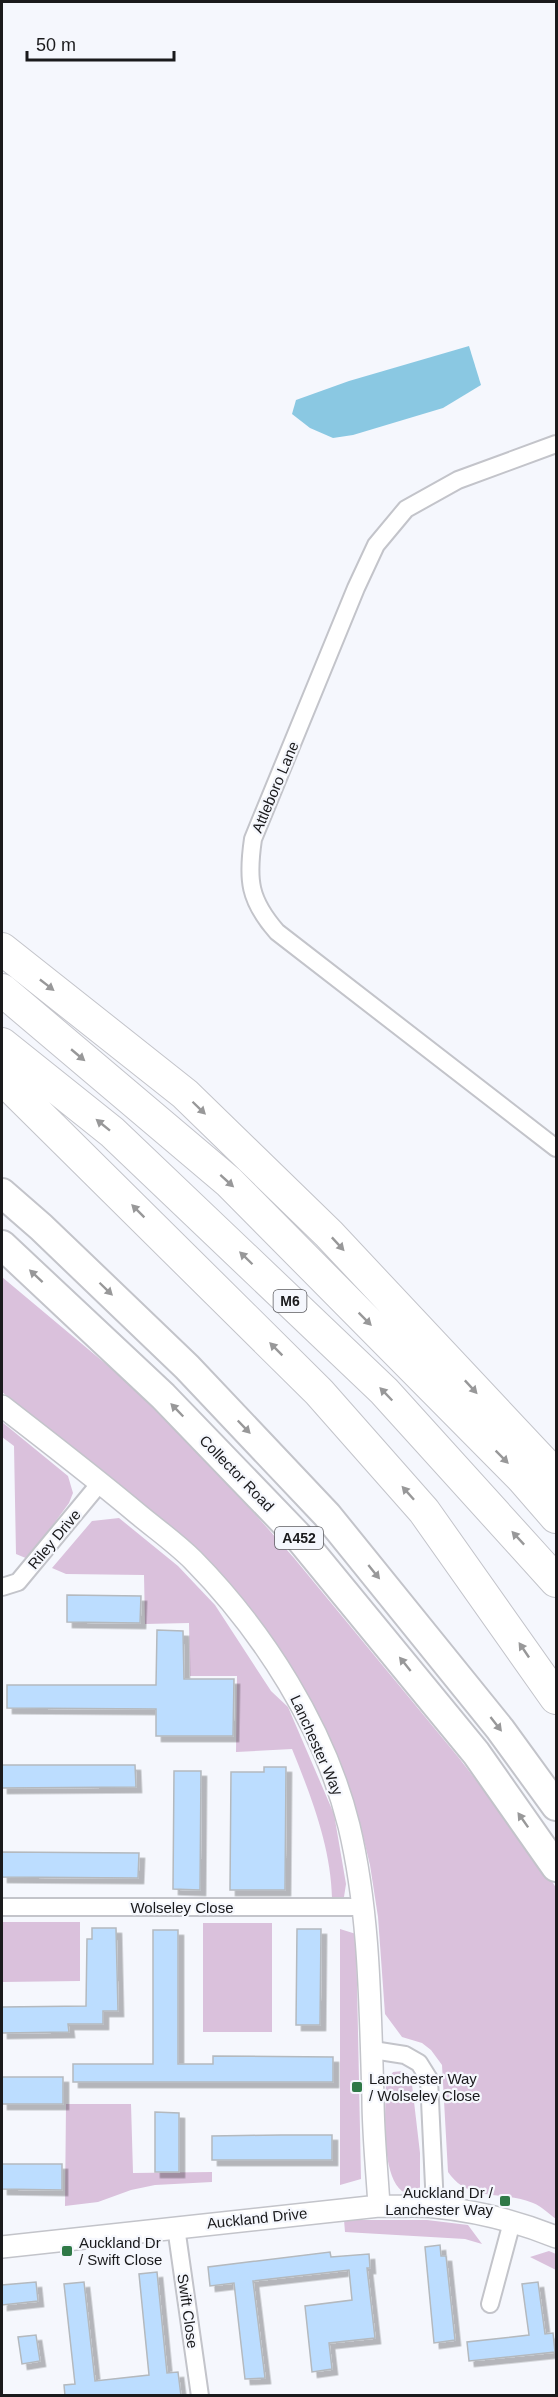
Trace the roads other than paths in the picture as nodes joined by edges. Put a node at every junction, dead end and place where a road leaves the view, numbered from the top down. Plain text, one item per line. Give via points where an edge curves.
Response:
1 (556, 444) edge
2 (2, 949) edge
3 (2, 990) edge
4 (2, 1044) edge
5 (2, 1078) edge
6 (556, 1148) edge
7 (2, 1192) edge
8 (2, 1245) edge
9 (2, 1406) edge
10 (556, 1476) edge
11 (100, 1483) junction
12 (556, 1517) edge
13 (556, 1581) edge
14 (2, 1587) edge
15 (556, 1698) edge
16 (556, 1806) edge
17 (556, 1867) edge
18 (2, 1907) edge
19 (362, 1907) junction
20 (372, 2050) junction
21 (379, 2206) junction
22 (435, 2207) junction
23 (512, 2222) junction
24 (176, 2227) junction
25 (556, 2237) edge
26 (2, 2247) edge
27 (489, 2304) dead end
28 (200, 2396) edge

1 - 6 street, Attleboro Lane via 458,480 406,509 376,545 253,839 249,862 251,890 261,914 277,932
2 -> 10 highway via 185,1094 329,1234
3 -> 12 highway, M6 via 229,1182
13 -> 4 highway, M6 via 384,1391 112,1132
15 -> 5 highway via 424,1510 319,1392
7 -> 16 highway, A452 via 187,1367 327,1515 500,1729
17 -> 8 highway, Collector Road / A452 via 476,1753 297,1535 163,1396
9 - 11 street, Lanchester Way
11 - 14 street, Riley Drive via 18,1582
11 - 19 street, Lanchester Way via 191,1558 230,1600 277,1664 308,1721 340,1796 357,1866
18 - 19 street, Wolseley Close
19 - 20 street, Lanchester Way
20 - 21 street, Lanchester Way
20 - 22 street via 405,2055 419,2063 429,2079
21 - 22 street, Auckland Drive
21 - 24 street, Auckland Drive
22 - 23 street, Auckland Drive
23 - 25 street, Auckland Drive
23 - 27 street
24 - 26 street, Auckland Drive
24 - 28 street, Swift Close

